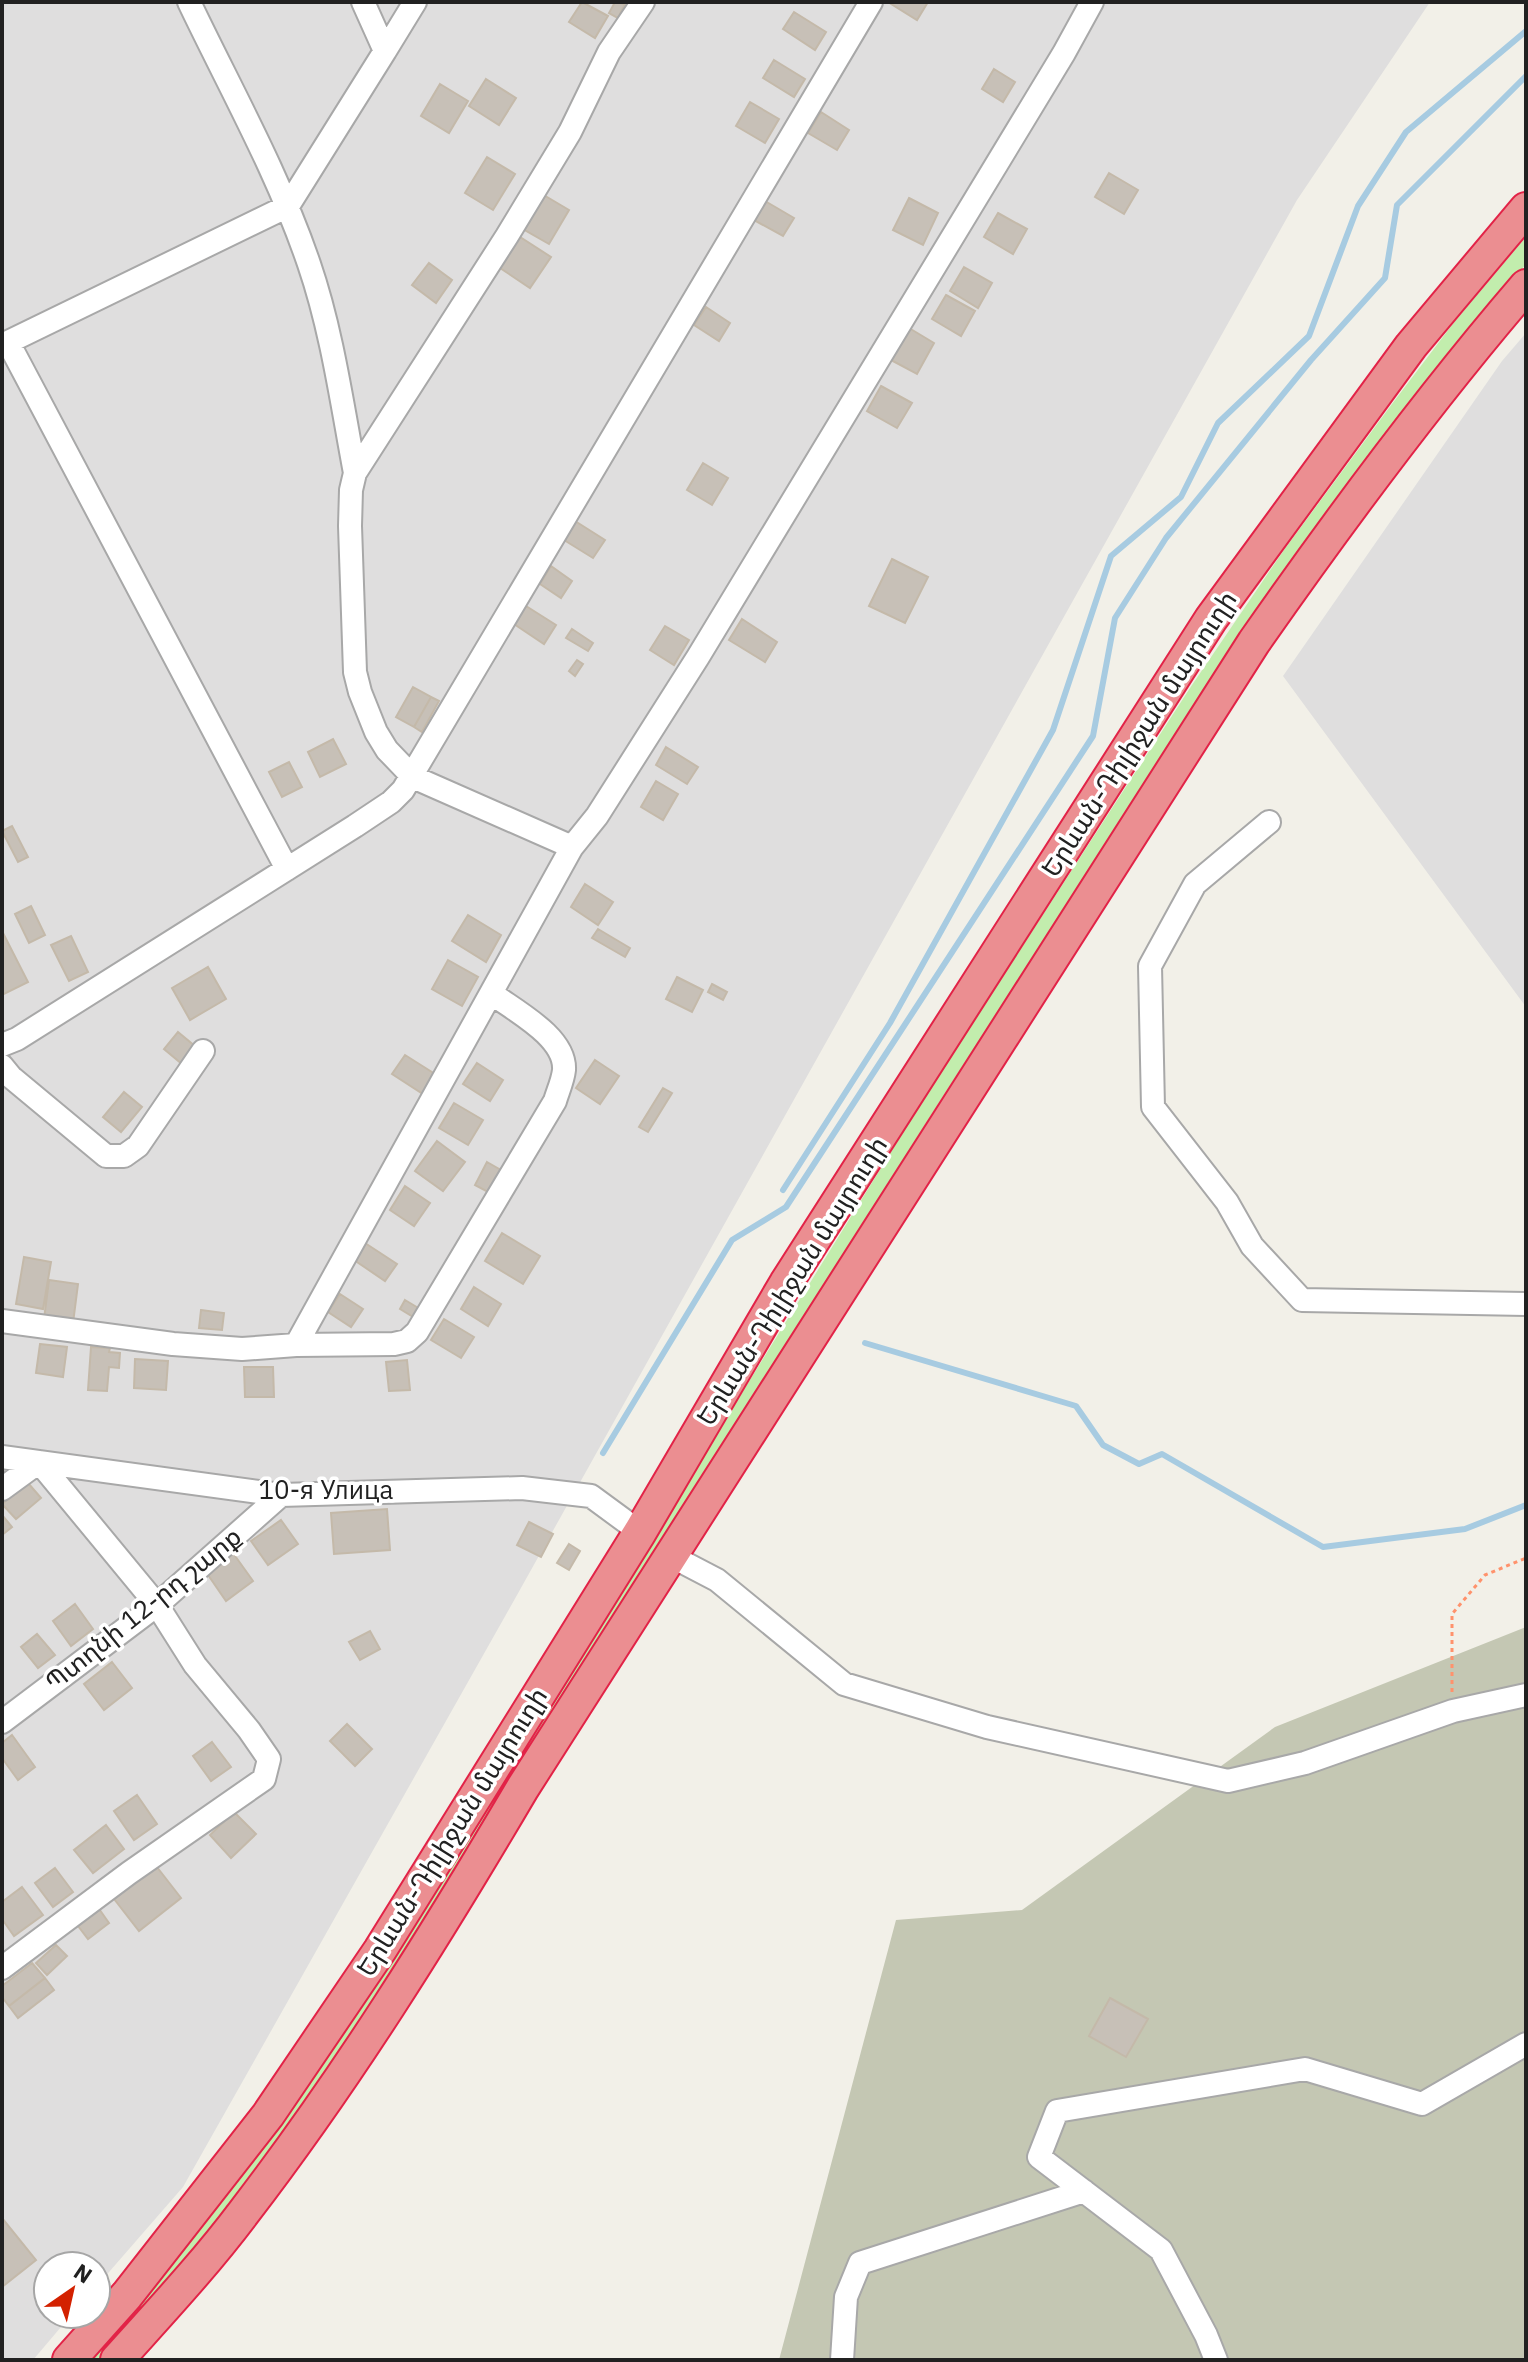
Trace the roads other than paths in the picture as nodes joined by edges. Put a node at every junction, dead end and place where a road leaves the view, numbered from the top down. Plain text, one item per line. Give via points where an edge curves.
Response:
1 (189, 2) edge
2 (363, 2) edge
3 (415, 2) edge
4 (643, 2) edge
5 (871, 2) edge
6 (1092, 2) edge
7 (385, 51) junction
8 (288, 206) junction
9 (1526, 209) edge
10 (1526, 286) edge
11 (5, 343) edge
12 (355, 473) junction
13 (413, 777) junction
14 (1269, 822) dead end
15 (572, 847) junction
16 (287, 869) junction
17 (491, 993) junction
18 (2, 1045) edge
19 (203, 1051) dead end
20 (2, 1066) edge
21 (1526, 1304) edge
22 (2, 1321) edge
23 (296, 1345) junction
24 (2, 1457) edge
25 (39, 1462) junction
26 (2, 1489) edge
27 (281, 1495) junction
28 (640, 1532) junction
29 (671, 1556) junction
30 (157, 1605) junction
31 (1526, 1695) edge
32 (2, 1722) edge
33 (2, 1968) edge
34 (1526, 2044) edge
35 (1084, 2191) junction
36 (69, 2360) edge
37 (117, 2360) edge
38 (842, 2360) edge
39 (1216, 2360) edge

1 - 8 street
2 - 7 street
3 - 7 street
4 - 12 street via 609,52 570,132 507,236
5 - 13 street
6 - 15 street via 698,657
7 - 8 street
8 - 11 street
8 - 12 street via 310,267
9 - 28 highway, Երևան-Դիլիջան մայրուղի via 1411,346 1211,619 786,1283
10 - 29 highway, Երևան-Դիլիջան մայրուղի via 1368,480 1254,642
11 - 16 street
12 - 13 street via 350,526 355,672 376,732
13 - 15 street
13 - 16 street via 391,802
14 - 21 street via 1195,884 1150,966 1153,1107 1227,1202 1252,1246 1302,1300
15 - 17 street
16 - 18 street
17 - 23 street
17 - 23 street via 555,1041 564,1071 555,1101 417,1332 394,1344
19 - 20 street via 138,1146 124,1156 106,1156
22 - 23 street via 173,1344 242,1349
24 - 25 street, 10-я Улица
25 - 26 street
25 - 27 street, 10-я Улица
25 - 30 street
27 - 28 street, 10-я Улица via 522,1488 591,1496
27 - 30 street, Պտղնի 12-րդ շարք
28 - 36 highway, Երևան-Դիլիջան մայրուղի via 380,1950 268,2115 127,2295
29 - 31 street via 717,1580 844,1684 987,1727 1228,1781 1305,1763 1453,1711
29 - 37 highway, Երևան-Դիլիջան մայրուղի via 374,2029 243,2213
30 - 32 street, Պտղնի 12-րդ շարք
30 - 33 street via 195,1665 269,1759 264,1779
34 - 35 street via 1422,2104 1305,2069 1057,2111 1039,2157
35 - 38 street via 860,2263 846,2297
35 - 39 street via 1161,2250

